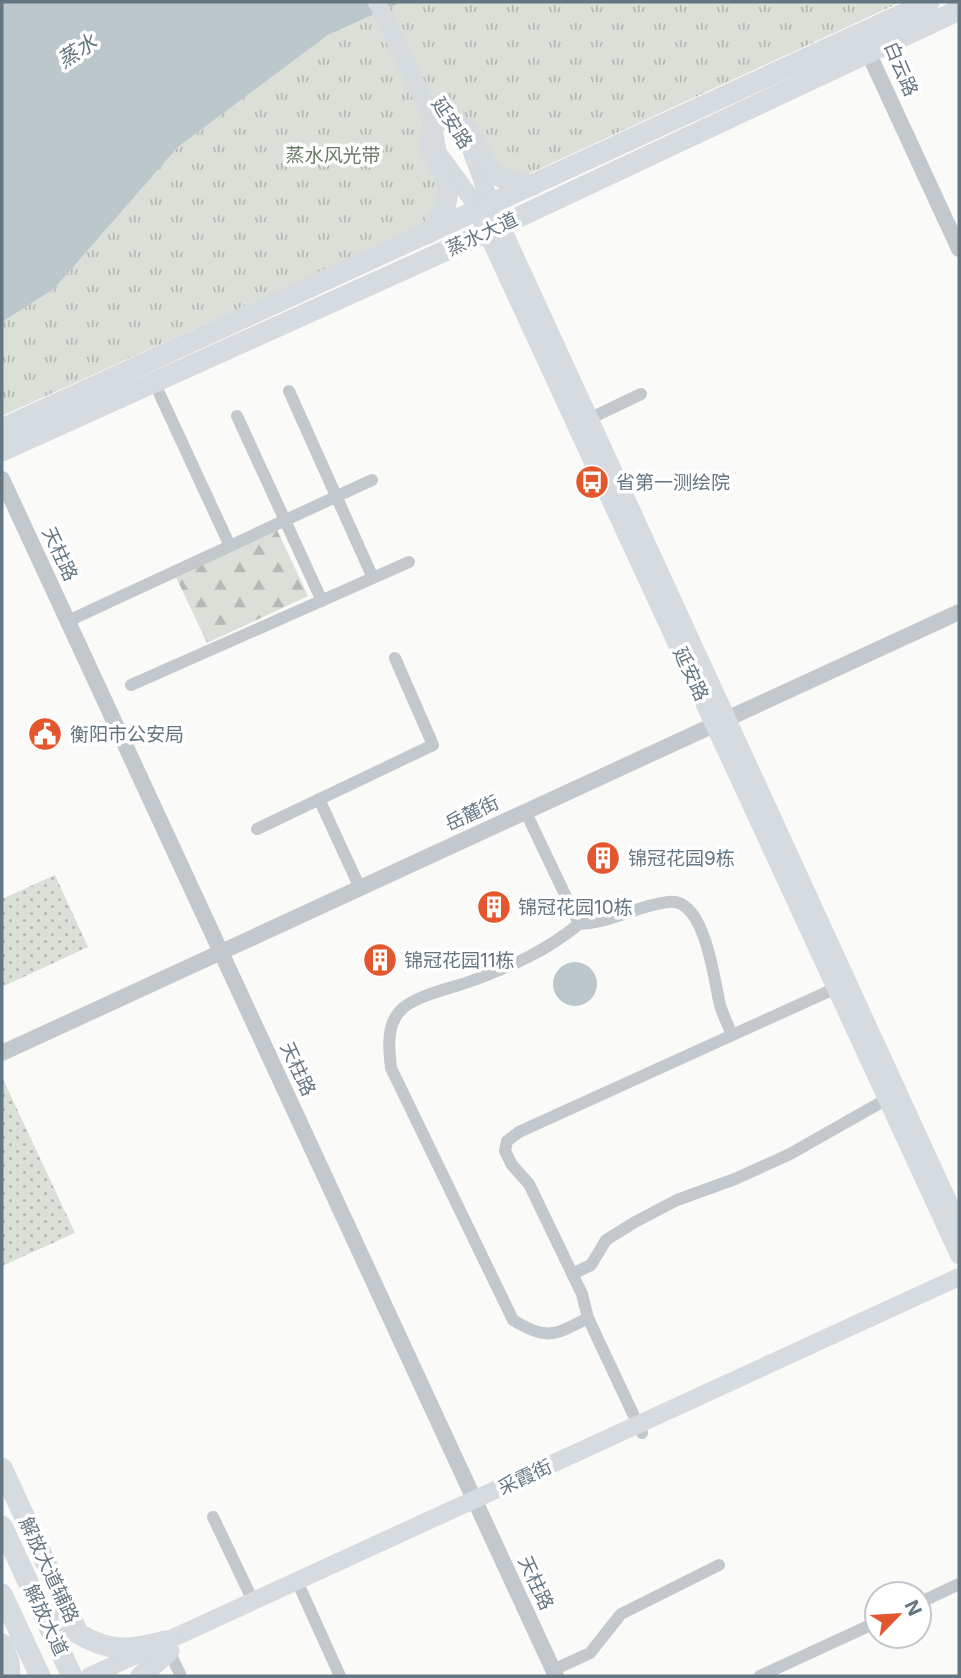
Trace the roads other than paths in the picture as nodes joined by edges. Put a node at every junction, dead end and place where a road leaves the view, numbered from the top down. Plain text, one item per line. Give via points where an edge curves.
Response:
1 (377, 2) edge
2 (388, 2) edge
3 (929, 2) edge
4 (959, 10) edge
5 (870, 44) junction
6 (426, 94) junction
7 (441, 122) junction
8 (533, 185) junction
9 (484, 207) junction
10 (494, 229) junction
11 (428, 233) junction
12 (959, 233) edge
13 (959, 249) edge
14 (154, 382) junction
15 (289, 391) dead end
16 (642, 394) dead end
17 (237, 415) dead end
18 (589, 419) junction
19 (2, 429) edge
20 (2, 452) edge
21 (2, 479) edge
22 (372, 480) dead end
23 (336, 497) junction
24 (285, 520) junction
25 (230, 546) junction
26 (409, 562) dead end
27 (373, 578) junction
28 (322, 601) junction
29 (959, 612) edge
30 (68, 621) junction
31 (959, 621) edge
32 (395, 658) dead end
33 (131, 685) dead end
34 (722, 726) junction
35 (319, 799) junction
36 (529, 819) junction
37 (257, 829) dead end
38 (360, 888) junction
39 (579, 924) junction
40 (222, 956) junction
41 (836, 988) junction
42 (732, 1035) junction
43 (2, 1052) edge
44 (2, 1061) edge
45 (887, 1099) junction
46 (959, 1225) edge
47 (959, 1255) edge
48 (572, 1273) junction
49 (959, 1277) edge
50 (959, 1288) edge
51 (588, 1318) junction
52 (640, 1429) junction
53 (2, 1468) edge
54 (476, 1504) junction
55 (214, 1517) dead end
56 (2, 1526) edge
57 (719, 1565) dead end
58 (959, 1584) edge
59 (301, 1590) junction
60 (2, 1594) edge
61 (933, 1596) edge
62 (253, 1601) junction
63 (40, 1609) junction
64 (863, 1628) edge
65 (78, 1633) junction
66 (2, 1644) edge
67 (168, 1646) junction
68 (554, 1673) edge
69 (10, 1676) edge
70 (40, 1676) edge
71 (72, 1676) edge
72 (90, 1676) edge
73 (115, 1676) edge
74 (141, 1676) edge
75 (181, 1676) edge
76 (340, 1676) edge
77 (760, 1676) edge

1 - 6 main road
2 - 6 main road
3 - 5 main road, 蒸水大道
4 - 5 main road, 蒸水大道
5 - 8 main road, 蒸水大道
5 - 10 main road, 蒸水大道
5 - 12 street, 白云路
5 - 13 street, 白云路
6 - 7 main road, 延安路
7 - 8 main road via 466,129 498,177
7 - 9 main road, 延安路 via 467,139
7 - 9 main road, 延安路 via 438,153 471,198
7 - 11 main road via 429,143 448,191 447,204
8 - 9 main road, 蒸水大道
9 - 10 main road, 延安路
9 - 11 main road, 蒸水大道
10 - 14 main road, 蒸水大道
10 - 18 main road, 延安路
10 - 34 main road, 延安路
11 - 19 main road, 蒸水大道
14 - 20 main road, 蒸水大道
14 - 25 street
15 - 23 street
16 - 18 street
17 - 24 street
18 - 34 main road, 延安路
21 - 30 street, 天柱路
22 - 23 street
23 - 24 street
23 - 27 street
24 - 25 street
24 - 28 street
25 - 30 street
26 - 27 street
27 - 28 street
28 - 33 street
29 - 34 street, 岳麓街
30 - 40 street, 天柱路
31 - 34 street, 岳麓街
32 - 35 street via 433,745
34 - 36 street, 岳麓街
34 - 38 street, 岳麓街
34 - 41 main road, 延安路
34 - 46 main road, 延安路
35 - 37 street
35 - 38 street
36 - 39 street
36 - 40 street, 岳麓街
38 - 40 street, 岳麓街
39 - 42 street via 599,923 672,901 685,908 698,919
39 - 51 street via 554,944 520,961 401,1008 392,1022 389,1046 391,1068 513,1320 530,1331 554,1335
40 - 43 street, 岳麓街
40 - 44 street, 岳麓街
40 - 54 street, 天柱路
41 - 42 street
41 - 45 main road, 延安路
42 - 48 street via 507,1141 505,1151 529,1184
45 - 47 main road, 延安路
45 - 48 street via 790,1154 635,1222 606,1240 591,1265
48 - 51 street
49 - 52 main road, 采霞街
50 - 52 main road, 采霞街
51 - 52 street
52 - 54 main road, 采霞街
53 - 65 main road, 解放大道辅路
54 - 59 main road, 采霞街
54 - 62 main road, 采霞街
54 - 68 street, 天柱路
55 - 62 street
56 - 63 main road, 解放大道
57 - 68 street via 621,1614 590,1653
58 - 61 street
59 - 67 main road, 采霞街
59 - 76 street
60 - 70 main road, 解放大道
62 - 67 main road, 采霞街
63 - 65 main road
63 - 71 main road, 解放大道
64 - 77 street
65 - 67 main road via 107,1646
66 - 69 main road
67 - 72 main road, 采霞街
67 - 73 main road, 采霞街
67 - 74 main road
67 - 75 street

